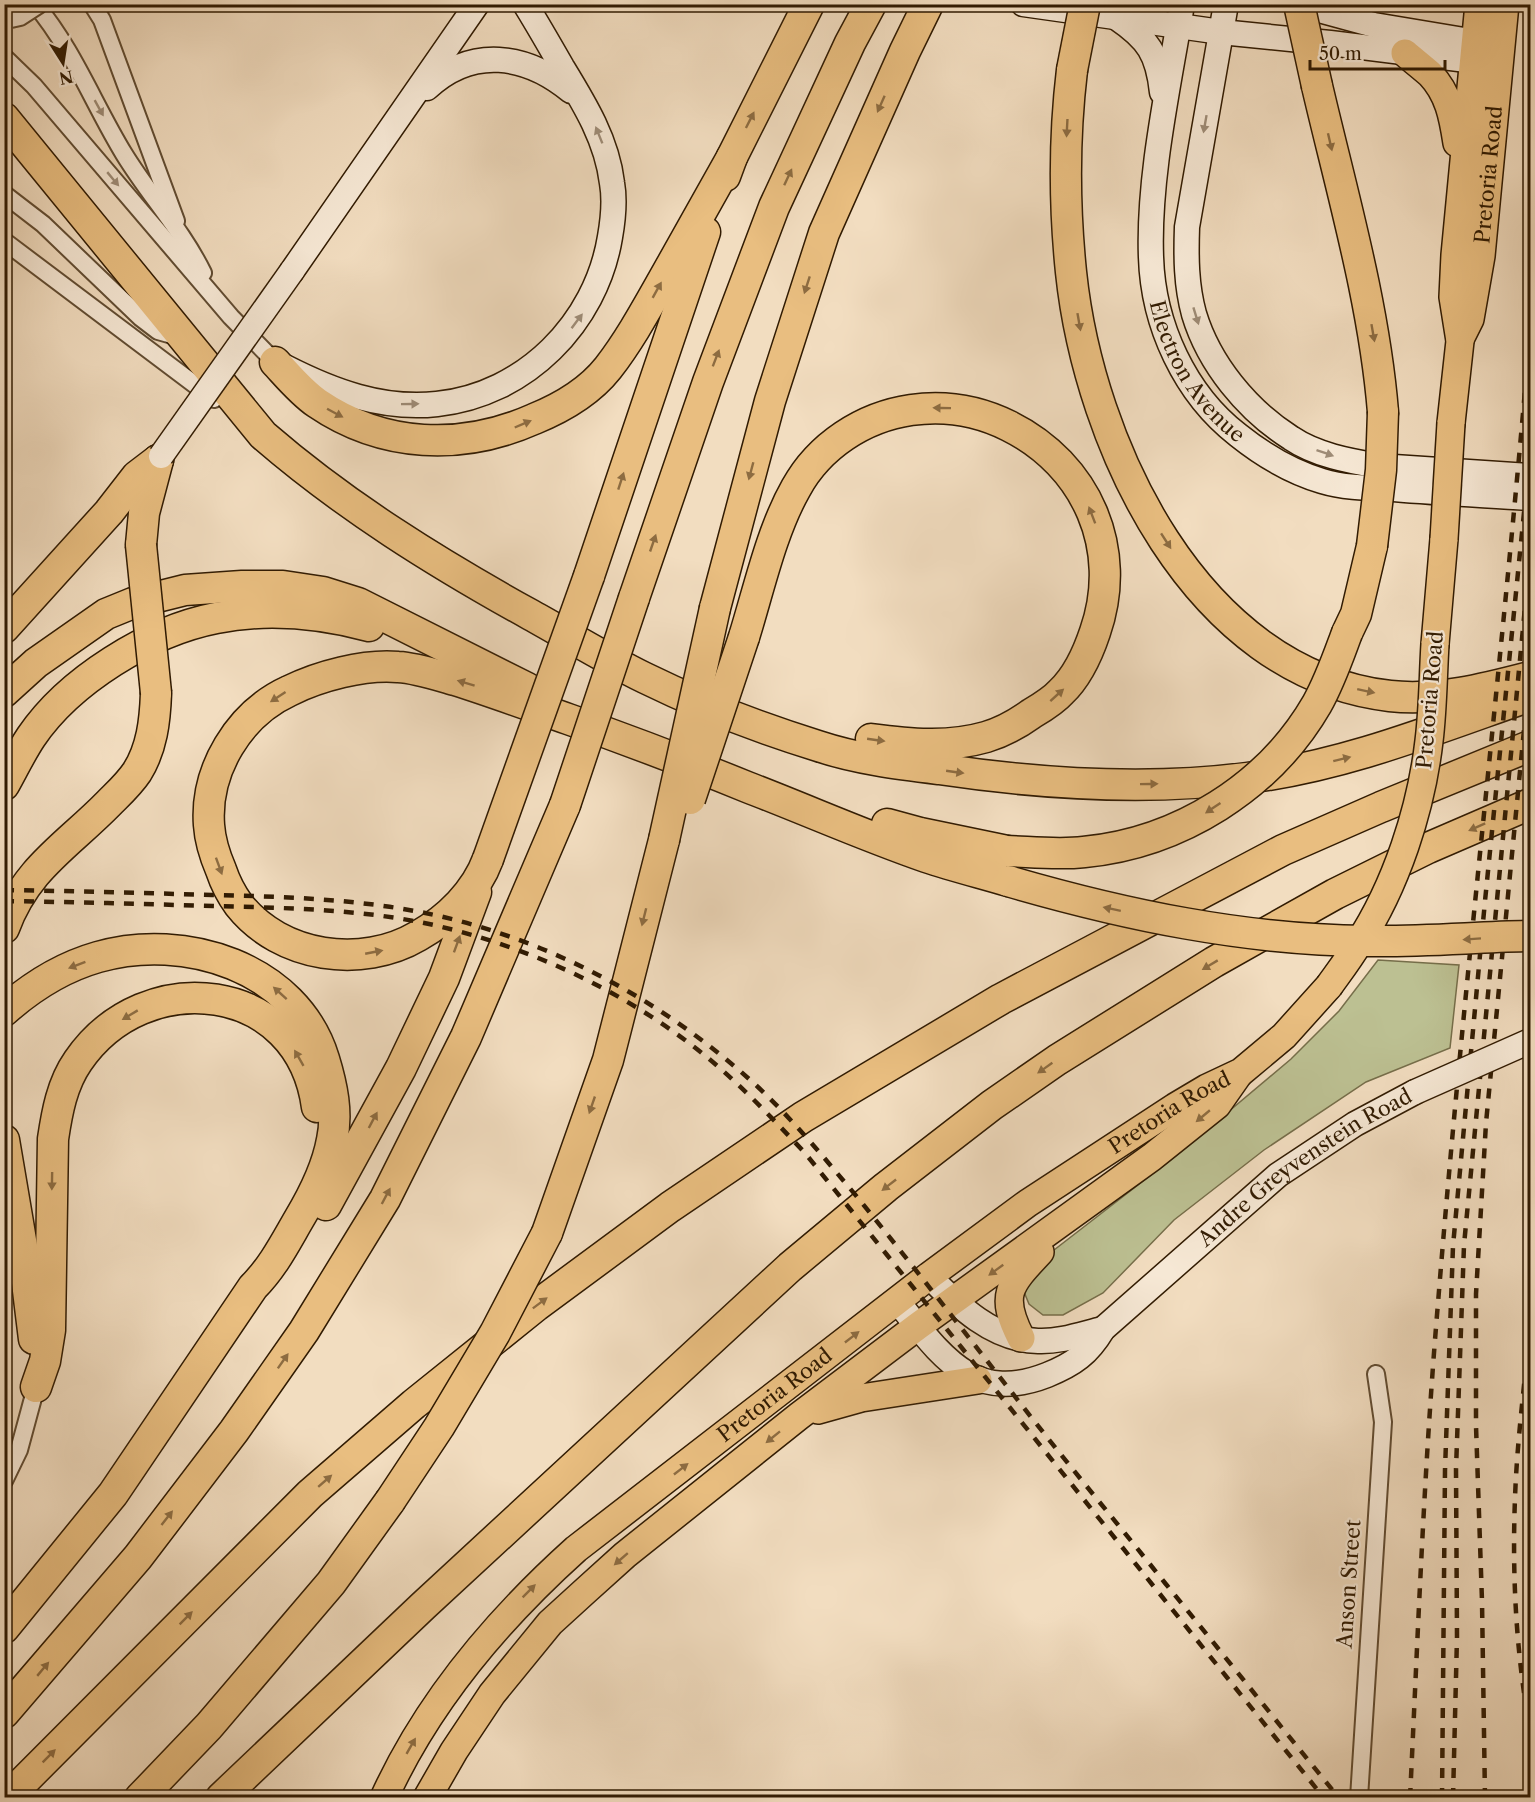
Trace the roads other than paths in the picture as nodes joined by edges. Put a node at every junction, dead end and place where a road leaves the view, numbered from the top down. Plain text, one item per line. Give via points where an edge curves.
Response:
1 (35, 4) edge
2 (40, 4) edge
3 (477, 4) edge
4 (525, 4) edge
5 (871, 4) edge
6 (928, 4) edge
7 (1023, 4) edge
8 (1085, 4) edge
9 (1226, 4) edge
10 (1298, 4) edge
11 (1479, 4) edge
12 (1505, 4) edge
13 (92, 5) edge
14 (4, 12) edge
15 (1180, 15) edge
16 (803, 16) edge
17 (1114, 16) junction
18 (1221, 32) junction
19 (1282, 39) junction
20 (4, 51) edge
21 (1404, 53) junction
22 (1488, 53) junction
23 (4, 57) edge
24 (1212, 85) junction
25 (34, 86) junction
26 (582, 100) junction
27 (407, 107) junction
28 (1164, 109) junction
29 (4, 118) edge
30 (732, 157) junction
31 (1462, 168) junction
32 (4, 194) edge
33 (181, 236) junction
34 (4, 241) edge
35 (215, 298) junction
36 (183, 338) junction
37 (1460, 340) junction
38 (275, 362) junction
39 (263, 435) junction
40 (160, 458) junction
41 (1530, 476) edge
42 (1530, 498) edge
43 (4, 628) edge
44 (458, 653) junction
45 (1530, 677) edge
46 (4, 693) edge
47 (1530, 696) edge
48 (776, 730) junction
49 (640, 744) junction
50 (1530, 746) edge
51 (4, 785) edge
52 (1530, 804) edge
53 (833, 822) junction
54 (671, 837) junction
55 (486, 866) junction
56 (4, 928) edge
57 (1530, 936) edge
58 (4, 1011) edge
59 (1530, 1041) edge
60 (1241, 1072) junction
61 (4, 1140) edge
62 (1080, 1210) junction
63 (929, 1276) junction
64 (253, 1287) junction
65 (897, 1301) junction
66 (954, 1301) junction
67 (918, 1326) junction
68 (1103, 1329) junction
69 (1021, 1338) junction
70 (1376, 1374) dead end
71 (978, 1380) junction
72 (36, 1387) junction
73 (799, 1416) junction
74 (4, 1481) edge
75 (113, 1494) junction
76 (4, 1628) edge
77 (4, 1713) edge
78 (7, 1797) edge
79 (140, 1797) edge
80 (220, 1797) edge
81 (384, 1797) edge
82 (428, 1797) edge
83 (1359, 1797) edge

1 -> 33 street via 58,35 141,181
2 - 14 street, bridge via 11,19
3 - 27 main road
4 - 26 main road
77 -> 5 highway, bridge via 138,1557 234,1431 304,1331 384,1199 466,1037 565,805 708,382 774,207
6 -> 54 highway, bridge via 824,232 770,401 715,608
7 - 17 main road
8 -> 45 highway, bridge via 1072,70 1066,144 1071,273 1085,351 1102,413 1125,470 1161,534 1207,597 1247,635 1323,680 1359,691 1414,697 1448,696
9 - 18 main road, Electron Avenue
10 - 22 main road
10 -> 53 highway, bridge via 1362,276 1383,412 1372,546 1356,614 1323,693 1297,735 1254,780 1203,815 1148,840 1057,854 1007,851 889,824
11 - 22 main road, Pretoria Road
12 - 22 main road, Pretoria Road
13 - 33 street via 102,20
15 - 17 main road
15 - 18 main road
15 - 28 main road, Electron Avenue
30 -> 16 highway
17 - 28 main road via 1151,48 1162,84
18 - 19 main road
18 - 24 main road, Electron Avenue
19 - 21 main road
19 - 24 main road via 1236,54
20 - 25 street
21 - 22 main road
21 - 31 main road via 1430,75 1448,100
22 - 31 main road, Pretoria Road
22 - 37 main road, Pretoria Road via 1478,276 1470,319
23 - 25 street
24 -> 41 main road, Electron Avenue via 1187,227 1186,256 1194,313 1212,356 1227,378 1267,421 1292,439 1321,452 1378,466
25 -> 35 street
26 - 27 main road via 544,71 515,62 488,60 448,71
38 -> 26 main road via 355,396 399,404 435,404 470,397 507,383 554,348 576,323 598,283 612,222 610,171
27 - 40 main road, bridge
28 - 42 main road, Electron Avenue via 1151,230 1154,288 1161,319 1182,369 1209,408 1226,426 1272,459 1323,482
29 - 36 highway
38 -> 30 highway via 316,402 334,413 409,440 472,439 544,415 580,395 607,369 643,314
55 -> 30 highway, bridge
31 - 37 main road, Pretoria Road via 1453,297
32 - 36 street via 43,224 141,318 158,331
33 - 35 street
34 - 39 street
35 - 38 street
36 - 39 highway
37 - 60 main road, Pretoria Road, bridge via 1429,741 1410,832 1390,884 1359,943 1329,986 1284,1036
39 - 48 highway via 353,505 489,592 646,678 735,717
40 - 43 highway via 137,476
40 - 56 highway, bridge via 144,513 141,545 156,693 150,742 128,784 32,876 15,901
44 - 46 highway via 358,603 323,592 283,586 185,590 106,614 36,663
44 - 49 highway
44 - 51 highway via 336,617 284,613 214,618 153,640 87,679 32,736
48 -> 47 highway via 864,758 981,775 1069,783 1197,783 1250,778 1370,752
48 -> 54 highway, bridge via 911,745 961,742 1014,726 1062,692 1089,651 1103,609 1105,565 1094,516 1074,478 1040,444 995,419 953,408 900,412 850,431 831,445 796,487 776,534 744,637
49 - 53 highway
49 -> 55 highway via 439,675 397,666 356,669 287,691 261,708 226,750 213,784 209,807 212,842 227,885 240,906 277,937 306,949 337,956 372,954 403,945 456,908
78 -> 50 highway via 310,1494 528,1313 670,1207 803,1117 1001,999 1283,850
52 -> 80 highway via 1335,894 1214,962 992,1105 790,1268
57 -> 53 highway, bridge via 1365,941 1226,930 1078,901 928,858
54 -> 79 highway, bridge via 663,866 655,874 608,1060 547,1233 495,1333 439,1427 331,1583 209,1726
75 -> 55 highway via 143,1468 169,1437 251,1322 339,1183 444,978
64 -> 58 highway via 273,1264 306,1207 333,1139 335,1122 329,1073 316,1040 294,1006 249,970 192,952 158,948 98,957 67,968
59 - 68 main road, Andre Greyvenstein Road, bridge via 1415,1092 1355,1124 1278,1175
60 -> 62 main road, Pretoria Road via 1216,1105
60 - 63 main road, Pretoria Road via 1135,1132 1028,1203
61 - 72 highway via 24,1258
62 -> 66 main road, Pretoria Road
62 - 69 main road via 1012,1284 1009,1305
63 - 65 main road, Pretoria Road
63 - 66 main road, Andre Greyvenstein Road
64 -> 72 highway via 260,1263 315,1153 318,1117 312,1085 289,1042 253,1011 223,1000 183,997 161,1001 133,1012 91,1045 74,1070 58,1108 53,1139 50,1330
64 - 75 highway
65 - 67 main road, Andre Greyvenstein Road
81 -> 65 main road, Pretoria Road via 434,1709 487,1638 533,1588 576,1550
66 - 67 main road, Pretoria Road
66 - 69 main road, Andre Greyvenstein Road via 974,1318
67 - 71 main road, Andre Greyvenstein Road via 951,1363
67 - 73 main road, Pretoria Road
68 - 69 main road, Andre Greyvenstein Road via 1038,1341
68 - 71 main road, Andre Greyvenstein Road via 1084,1355 1057,1371 1022,1382
70 - 83 street, Anson Street via 1383,1422
71 - 73 main road via 861,1398
72 - 74 street via 19,1450
73 -> 82 main road, Pretoria Road via 625,1555 550,1623 492,1694
75 - 76 highway

